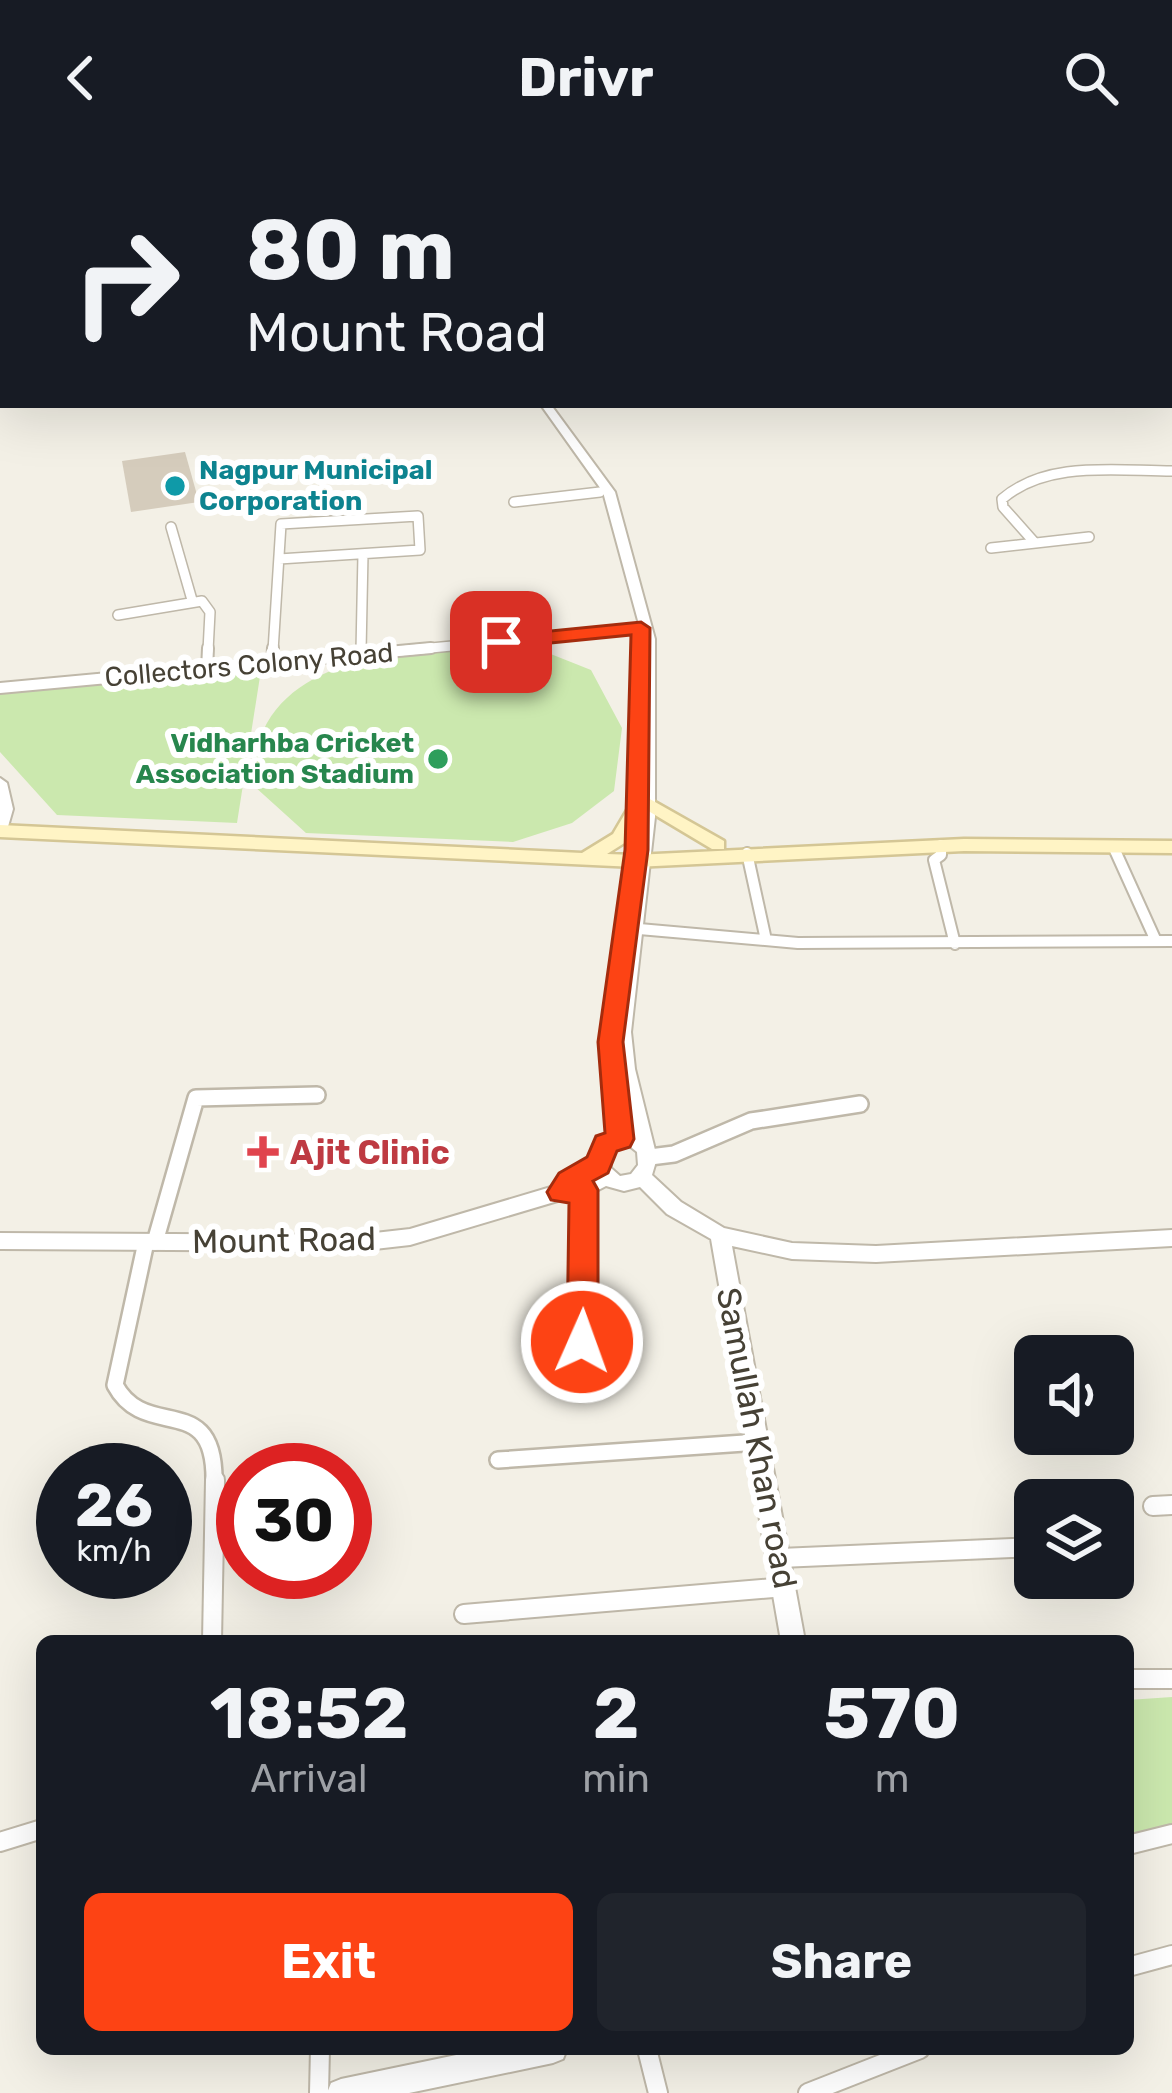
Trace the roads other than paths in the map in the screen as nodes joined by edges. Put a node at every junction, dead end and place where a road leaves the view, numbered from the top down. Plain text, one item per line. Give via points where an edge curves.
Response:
1 (541, 408) edge
2 (541, 408) edge
3 (1172, 471) edge
4 (600, 492) junction
5 (514, 502) dead end
6 (171, 526) dead end
7 (1089, 537) dead end
8 (1035, 543) junction
9 (991, 548) dead end
10 (363, 554) junction
11 (279, 559) junction
12 (192, 600) junction
13 (118, 615) dead end
14 (641, 628) junction
15 (361, 655) junction
16 (272, 664) junction
17 (207, 670) junction
18 (0, 688) edge
19 (0, 783) edge
20 (644, 804) junction
21 (6, 809) junction
22 (0, 830) edge
23 (35, 832) junction
24 (1172, 835) edge
25 (718, 845) junction
26 (941, 845) junction
27 (1113, 846) junction
28 (1172, 847) edge
29 (747, 853) junction
30 (640, 856) junction
31 (597, 858) junction
32 (632, 929) junction
33 (766, 940) junction
34 (1172, 940) edge
35 (1156, 941) junction
36 (955, 944) junction
37 (317, 1095) dead end
38 (860, 1104) dead end
39 (620, 1139) junction
40 (645, 1160) junction
41 (602, 1170) junction
42 (584, 1190) junction
43 (561, 1192) junction
44 (720, 1235) junction
45 (1172, 1238) edge
46 (0, 1241) edge
47 (151, 1242) junction
48 (582, 1342) dead end
49 (759, 1442) junction
50 (498, 1460) dead end
51 (1014, 1548) edge
52 (780, 1558) junction
53 (785, 1587) junction
54 (464, 1614) dead end
55 (212, 1635) edge
56 (793, 1635) edge
57 (1134, 1679) edge
58 (1172, 1679) edge
59 (36, 1831) edge
60 (1172, 1834) edge
61 (0, 1842) edge
62 (1134, 1844) edge
63 (1172, 1955) edge
64 (1134, 1965) edge
65 (320, 2055) edge
66 (524, 2055) edge
67 (648, 2055) edge
68 (905, 2055) edge
69 (320, 2093) edge
70 (340, 2093) edge
71 (658, 2093) edge
72 (808, 2093) edge

1 - 4 street
2 - 20 street via 609,492 626,545 649,639
3 - 8 street via 1068,473 1017,484 1003,507
4 - 5 street
4 - 14 street
6 - 12 street
7 - 8 street
8 - 9 street
10 - 11 street
10 - 11 street via 420,550 418,517 281,524
10 - 15 street
11 - 16 street
12 - 13 street
12 - 17 street via 209,607
14 - 15 street, Collectors Colony Road
14 - 20 street
15 - 16 street, Collectors Colony Road
16 - 17 street, Collectors Colony Road
17 - 18 street, Collectors Colony Road
19 - 21 street
20 - 25 main road
20 - 30 street
20 - 31 main road
21 - 22 street
21 - 23 street
22 - 23 main road
23 - 31 main road
24 - 25 main road via 918,834
25 - 30 main road
26 - 27 main road
26 - 29 main road
26 - 36 street via 934,860
27 - 28 main road
27 - 35 street
29 - 30 main road
29 - 33 street
30 - 31 main road
30 - 32 street
32 - 33 street
32 - 39 street via 610,1042
32 - 40 street via 622,1032
33 - 36 street
34 - 35 street
35 - 36 street
37 - 47 street via 196,1098
38 - 40 street via 751,1121
39 - 40 street
39 - 41 street via 599,1151
40 - 41 street via 622,1181
40 - 44 street via 674,1208
41 - 42 street, Mount Road
41 - 43 street, Mount Road
42 - 43 street, Mount Road
42 - 48 street
43 - 47 street, Mount Road via 410,1237 356,1244
44 - 45 street via 792,1251 875,1254
44 - 49 street, Samullah Khan road
46 - 47 street, Mount Road
47 - 55 street via 115,1385 136,1412 203,1428 215,1450
49 - 50 street
49 - 52 street, Samullah Khan road
51 - 52 street
52 - 53 street, Samullah Khan road
53 - 54 street
53 - 56 street, Samullah Khan road
57 - 58 street
59 - 61 street
60 - 62 street
63 - 64 street
65 - 69 street
66 - 70 street
67 - 71 street
68 - 72 street

